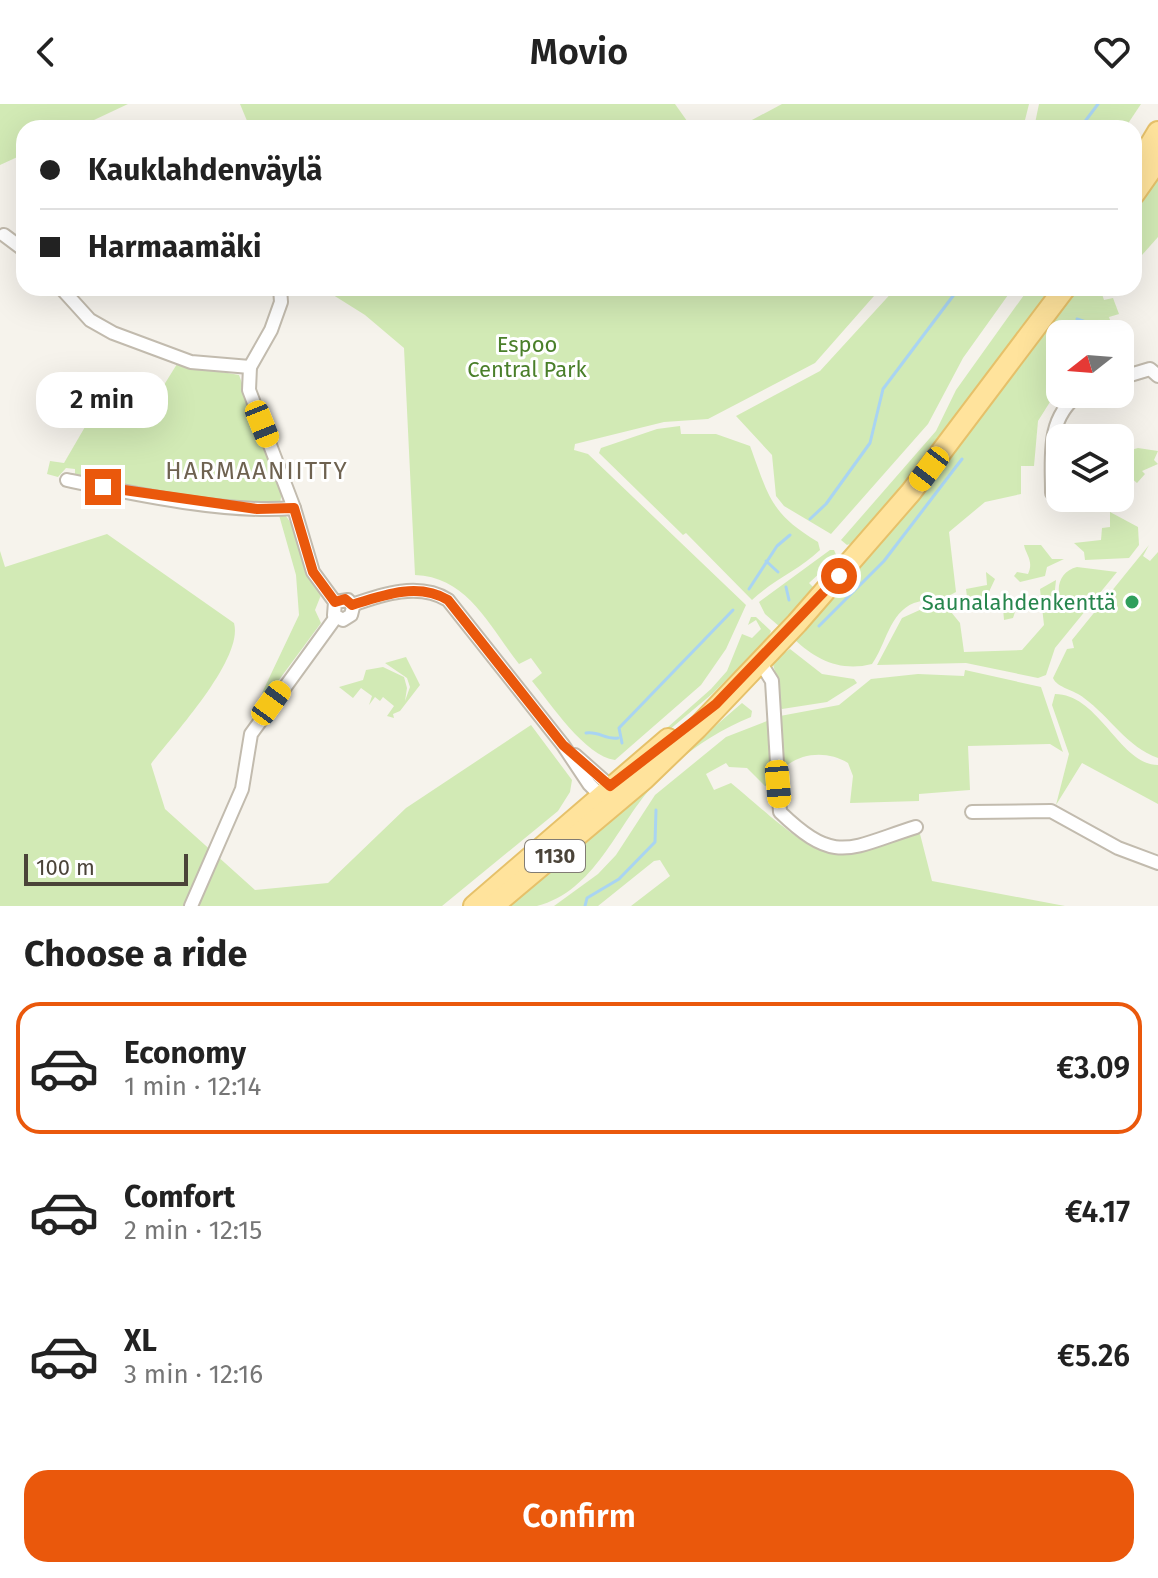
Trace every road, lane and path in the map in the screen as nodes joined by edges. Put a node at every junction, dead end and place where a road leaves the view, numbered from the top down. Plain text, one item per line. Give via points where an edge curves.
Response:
1 (1158, 132) edge
2 (1142, 159) edge
3 (1158, 160) edge
4 (1142, 183) edge
5 (4, 235) dead end
6 (16, 244) edge
7 (68, 296) edge
8 (281, 296) edge
9 (1059, 296) edge
10 (250, 367) junction
11 (1134, 374) edge
12 (1158, 376) edge
13 (67, 480) dead end
14 (294, 508) junction
15 (335, 602) junction
16 (352, 605) junction
17 (336, 617) junction
18 (760, 662) junction
19 (608, 795) junction
20 (972, 812) dead end
21 (916, 827) dead end
22 (1158, 863) edge
23 (191, 906) edge
24 (474, 906) edge
25 (493, 906) edge

1 - 2 main road
3 - 4 main road
5 - 6 street
7 - 10 street via 90,320 113,333 191,362
8 - 10 street via 271,330
9 - 18 main road, 1130 via 911,492
10 - 14 street via 249,390
11 - 12 street via 1150,369
13 - 14 street via 257,509
14 - 15 street via 313,572
15 - 16 street via 345,599
15 - 17 street
16 - 17 street via 349,618
16 - 19 street via 422,590 448,600
17 - 23 street via 257,723 242,789
18 - 19 main road, 1130
18 - 21 street via 772,681 780,812 828,848 842,849
19 - 24 main road, 1130
19 - 25 main road, 1130
20 - 22 street via 1051,811

